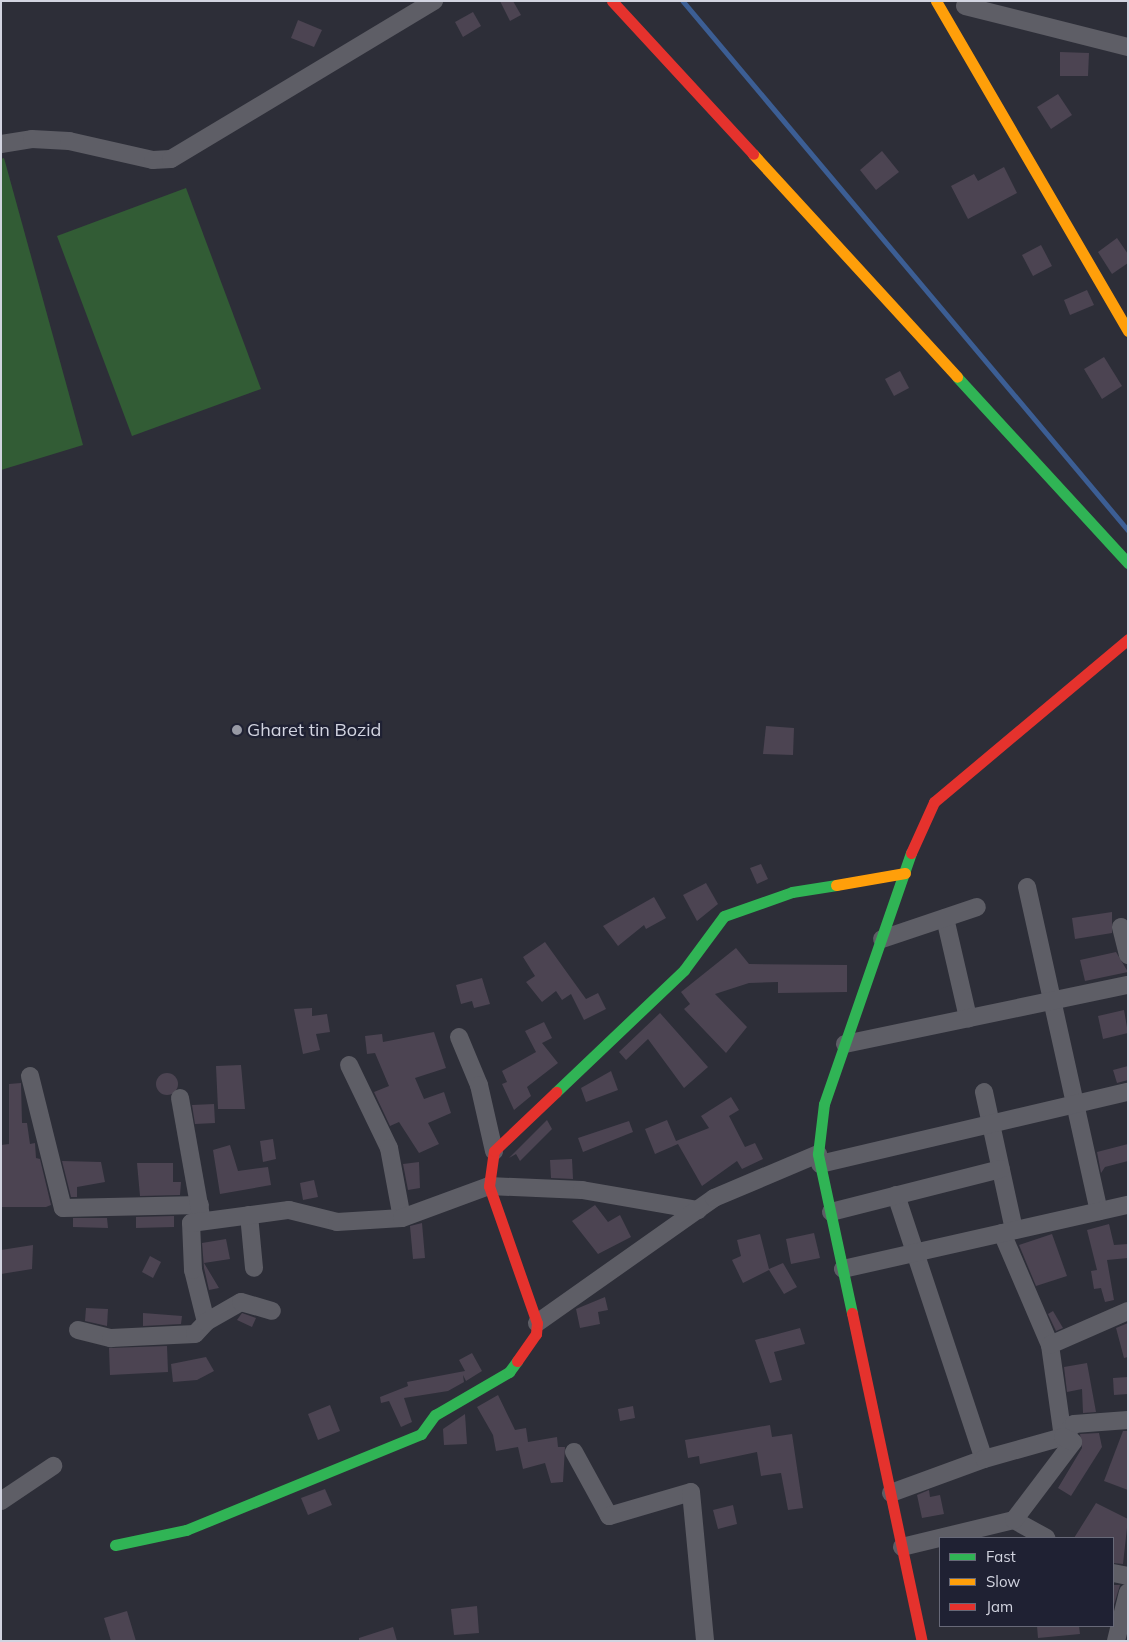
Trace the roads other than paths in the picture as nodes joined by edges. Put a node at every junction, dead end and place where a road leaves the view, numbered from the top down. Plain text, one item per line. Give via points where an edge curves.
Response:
1 (434, 1) edge
2 (612, 1) edge
3 (970, 4) edge
4 (940, 9) edge
5 (1128, 47) edge
6 (1, 144) edge
7 (1128, 331) edge
8 (1128, 562) edge
9 (1128, 639) edge
10 (905, 873) junction
11 (1028, 887) dead end
12 (977, 907) dead end
13 (945, 918) junction
14 (1122, 927) dead end
15 (882, 939) junction
16 (1128, 955) edge
17 (1128, 985) edge
18 (1053, 1000) junction
19 (968, 1018) junction
20 (459, 1038) dead end
21 (845, 1044) junction
22 (349, 1065) dead end
23 (30, 1076) dead end
24 (984, 1092) dead end
25 (1128, 1092) edge
26 (180, 1098) dead end
27 (1076, 1105) junction
28 (991, 1124) junction
29 (494, 1151) junction
30 (819, 1159) junction
31 (1001, 1169) junction
32 (489, 1186) junction
33 (896, 1195) junction
34 (1128, 1205) edge
35 (698, 1210) junction
36 (1099, 1211) junction
37 (831, 1212) junction
38 (201, 1213) junction
39 (249, 1215) junction
40 (402, 1218) junction
41 (1008, 1232) junction
42 (915, 1253) junction
43 (254, 1268) dead end
44 (843, 1269) junction
45 (272, 1311) dead end
46 (1128, 1311) edge
47 (206, 1322) junction
48 (538, 1322) junction
49 (78, 1330) dead end
50 (1050, 1345) junction
51 (1128, 1420) edge
52 (1063, 1437) junction
53 (574, 1452) dead end
54 (984, 1459) junction
55 (52, 1466) dead end
56 (891, 1493) junction
57 (1, 1501) edge
58 (1014, 1520) junction
59 (943, 1537) edge
60 (1044, 1537) edge
61 (939, 1538) edge
62 (115, 1545) dead end
63 (902, 1547) junction
64 (1114, 1573) edge
65 (1128, 1576) edge
66 (1128, 1592) edge
67 (705, 1641) edge
68 (922, 1641) edge
69 (1116, 1641) edge

1 - 6 street via 172,158 152,160 69,141 32,139
2 - 8 street
3 - 4 street
3 - 5 street
4 - 7 street
9 - 10 street via 934,802
10 - 15 street
10 - 29 street via 792,892 724,916 684,970
11 - 18 street
12 - 13 street
13 - 15 street
13 - 19 street
14 - 16 street
15 - 21 street
17 - 18 street
18 - 19 street
18 - 27 street
19 - 21 street
20 - 29 street via 479,1085
21 - 30 street via 824,1104
22 - 40 street via 389,1148
23 - 38 street via 63,1208
24 - 28 street
25 - 27 street
26 - 38 street
27 - 28 street
27 - 36 street
28 - 30 street
28 - 31 street
29 - 32 street
30 - 35 street via 714,1198
30 - 37 street
31 - 33 street
31 - 41 street
32 - 35 street via 582,1190
32 - 40 street
32 - 48 street
33 - 37 street
33 - 42 street
34 - 36 street
35 - 48 street
36 - 41 street
37 - 44 street
38 - 39 street
38 - 47 street via 191,1223 193,1270
39 - 40 street via 289,1210 336,1222
39 - 43 street
41 - 42 street
41 - 50 street
42 - 44 street
42 - 54 street
44 - 56 street
45 - 47 street via 241,1302
46 - 50 street
47 - 49 street via 194,1334 149,1338 111,1338
48 - 62 street via 536,1334 509,1372 436,1415 421,1434 186,1530
50 - 52 street
51 - 52 street via 1074,1424
52 - 54 street
52 - 58 street via 1073,1442
53 - 67 street via 609,1516 692,1492
54 - 56 street
55 - 57 street
56 - 63 street
58 - 59 street
58 - 60 street
61 - 63 street
63 - 68 street
64 - 65 street
66 - 69 street

